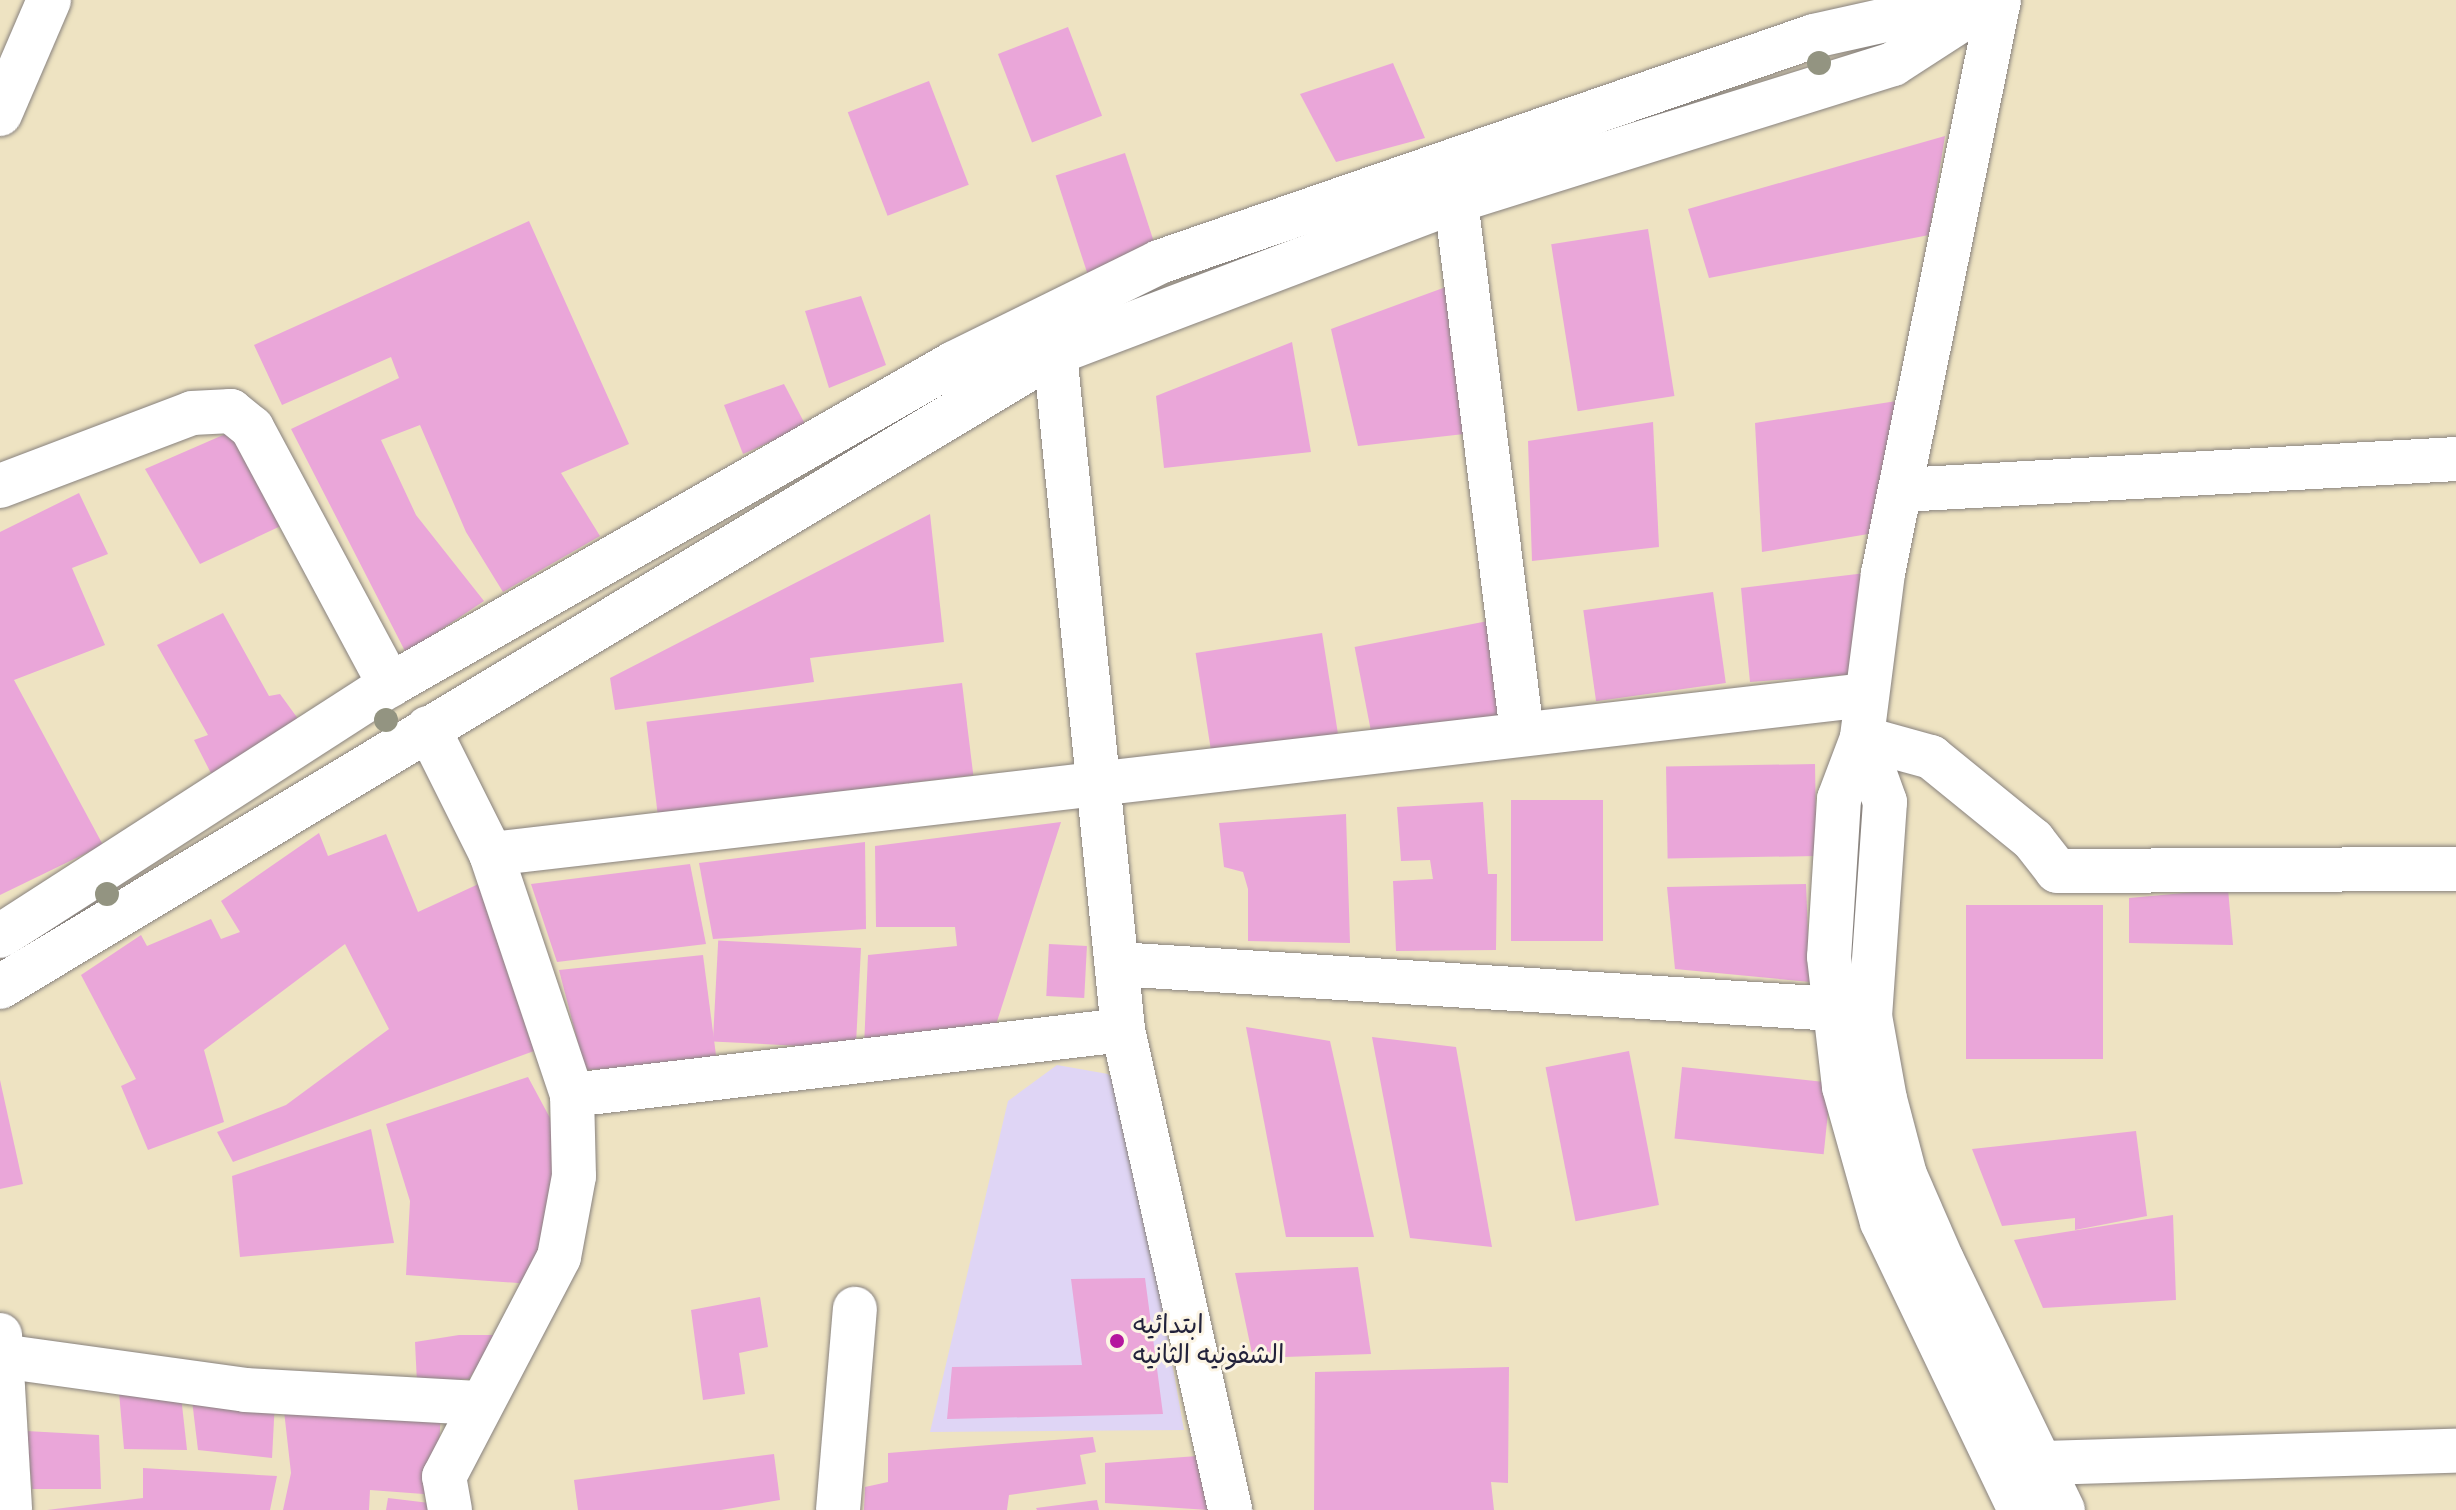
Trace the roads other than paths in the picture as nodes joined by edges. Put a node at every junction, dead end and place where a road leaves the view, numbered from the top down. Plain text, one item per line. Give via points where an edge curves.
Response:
1 (49, 0) edge
2 (1977, 0) edge
3 (1992, 0) edge
4 (1999, 0) edge
5 (0, 114) edge
6 (1456, 201) junction
7 (1055, 353) junction
8 (2456, 459) edge
9 (0, 486) edge
10 (1902, 490) junction
11 (390, 685) junction
12 (1865, 695) junction
13 (428, 728) junction
14 (1522, 733) junction
15 (1862, 738) junction
16 (1101, 779) junction
17 (491, 854) junction
18 (2456, 869) edge
19 (0, 936) edge
20 (1117, 964) junction
21 (0, 987) edge
22 (1835, 1009) junction
23 (1123, 1030) junction
24 (572, 1095) junction
25 (855, 1309) dead end
26 (1, 1346) edge
27 (478, 1403) junction
28 (2456, 1451) edge
29 (2040, 1463) junction
30 (10, 1510) edge
31 (450, 1510) edge
32 (838, 1510) edge
33 (1230, 1510) edge
34 (2020, 1510) edge
35 (2063, 1510) edge

1 - 5 street
2 - 11 street via 1814,36 1159,262 954,363
3 - 6 street via 1893,64
4 - 10 street
6 - 7 street
6 - 14 street
7 - 13 street
7 - 16 street
8 - 10 street
9 - 11 street via 192,413 231,411 252,428
10 - 12 street
11 - 19 street
12 - 14 street
12 - 15 street
13 - 17 street
13 - 21 street
14 - 16 street
15 - 18 street via 1931,757 2033,840 2057,871
15 - 22 street via 1839,799 1829,957
15 - 29 street via 1885,802 1870,1016 1885,1099 1911,1189
16 - 17 street
16 - 20 street
17 - 24 street
20 - 22 street
20 - 23 street
22 - 34 street via 1844,1087 1882,1222
23 - 24 street
23 - 33 street
24 - 27 street via 574,1176 559,1257
25 - 32 street
26 - 27 street via 245,1390
26 - 30 street
27 - 31 street via 444,1477
28 - 29 street
29 - 35 street

